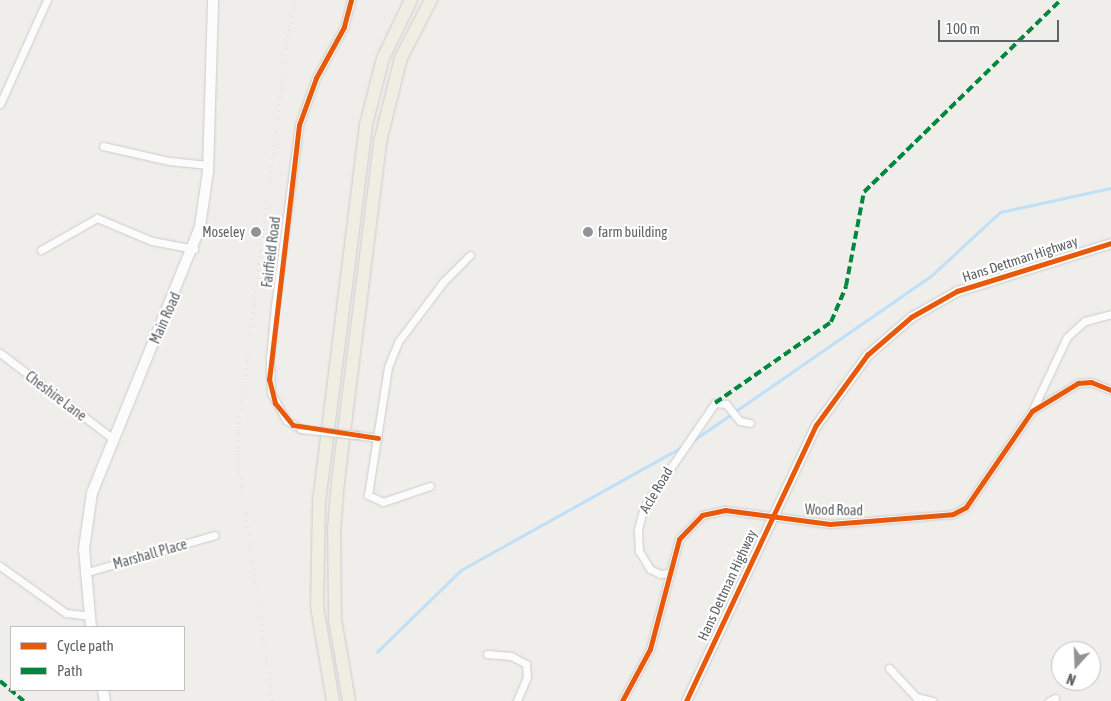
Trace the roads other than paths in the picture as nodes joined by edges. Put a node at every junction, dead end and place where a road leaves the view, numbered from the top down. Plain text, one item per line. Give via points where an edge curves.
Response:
1 (47, 0) edge
2 (213, 0) edge
3 (351, 0) edge
4 (411, 0) edge
5 (432, 0) edge
6 (0, 104) edge
7 (103, 146) dead end
8 (208, 165) junction
9 (1111, 243) edge
10 (194, 249) junction
11 (41, 250) dead end
12 (470, 255) dead end
13 (1111, 314) edge
14 (0, 353) edge
15 (1111, 390) edge
16 (1032, 411) junction
17 (750, 423) dead end
18 (112, 438) junction
19 (378, 438) junction
20 (430, 486) dead end
21 (771, 518) junction
22 (215, 536) dead end
23 (0, 566) edge
24 (84, 573) junction
25 (668, 573) junction
26 (89, 616) junction
27 (90, 626) edge
28 (321, 641) junction
29 (487, 654) dead end
30 (889, 668) dead end
31 (915, 699) edge
32 (324, 701) edge
33 (333, 701) edge
34 (349, 701) edge
35 (517, 701) edge
36 (622, 701) edge
37 (686, 701) edge
38 (933, 701) edge

1 - 6 street
2 - 8 main road, Main Road
3 - 19 street, Fairfield Road, bridge via 344,27 316,78 299,125 275,306 271,392 286,420 301,429
4 - 28 highway via 383,58 361,152 317,520
5 - 34 highway via 401,58 380,142 338,481 335,610
7 - 8 street via 186,164
8 - 10 main road, Main Road via 205,202
9 - 21 street, Hans Dettman Highway via 973,285 942,299 896,328 853,370 826,407
10 - 11 street via 152,241 97,218
10 - 18 main road, Main Road
12 - 19 street via 443,282 398,342 388,367
13 - 16 street via 1085,321 1067,337
14 - 18 street, Cheshire Lane
15 - 16 street, Wood Road via 1091,382 1078,383
16 - 21 street, Wood Road via 960,512 851,524
17 - 25 street, Acle Road via 740,421 726,404 715,402 657,485 641,515 638,529 642,557 655,573
18 - 24 main road, Main Road via 88,510
19 - 20 street via 368,487 371,500 383,502
21 - 25 street, Wood Road via 725,510 702,515 680,539
21 - 37 street, Hans Dettman Highway
22 - 24 street, Marshall Place
23 - 26 street via 66,613
24 - 26 main road, Main Road
25 - 36 street, Wood Road via 650,649
26 - 27 main road, Main Road
28 - 32 highway
28 - 33 highway
29 - 35 street via 511,656 526,664 527,677
30 - 31 street
31 - 38 street

